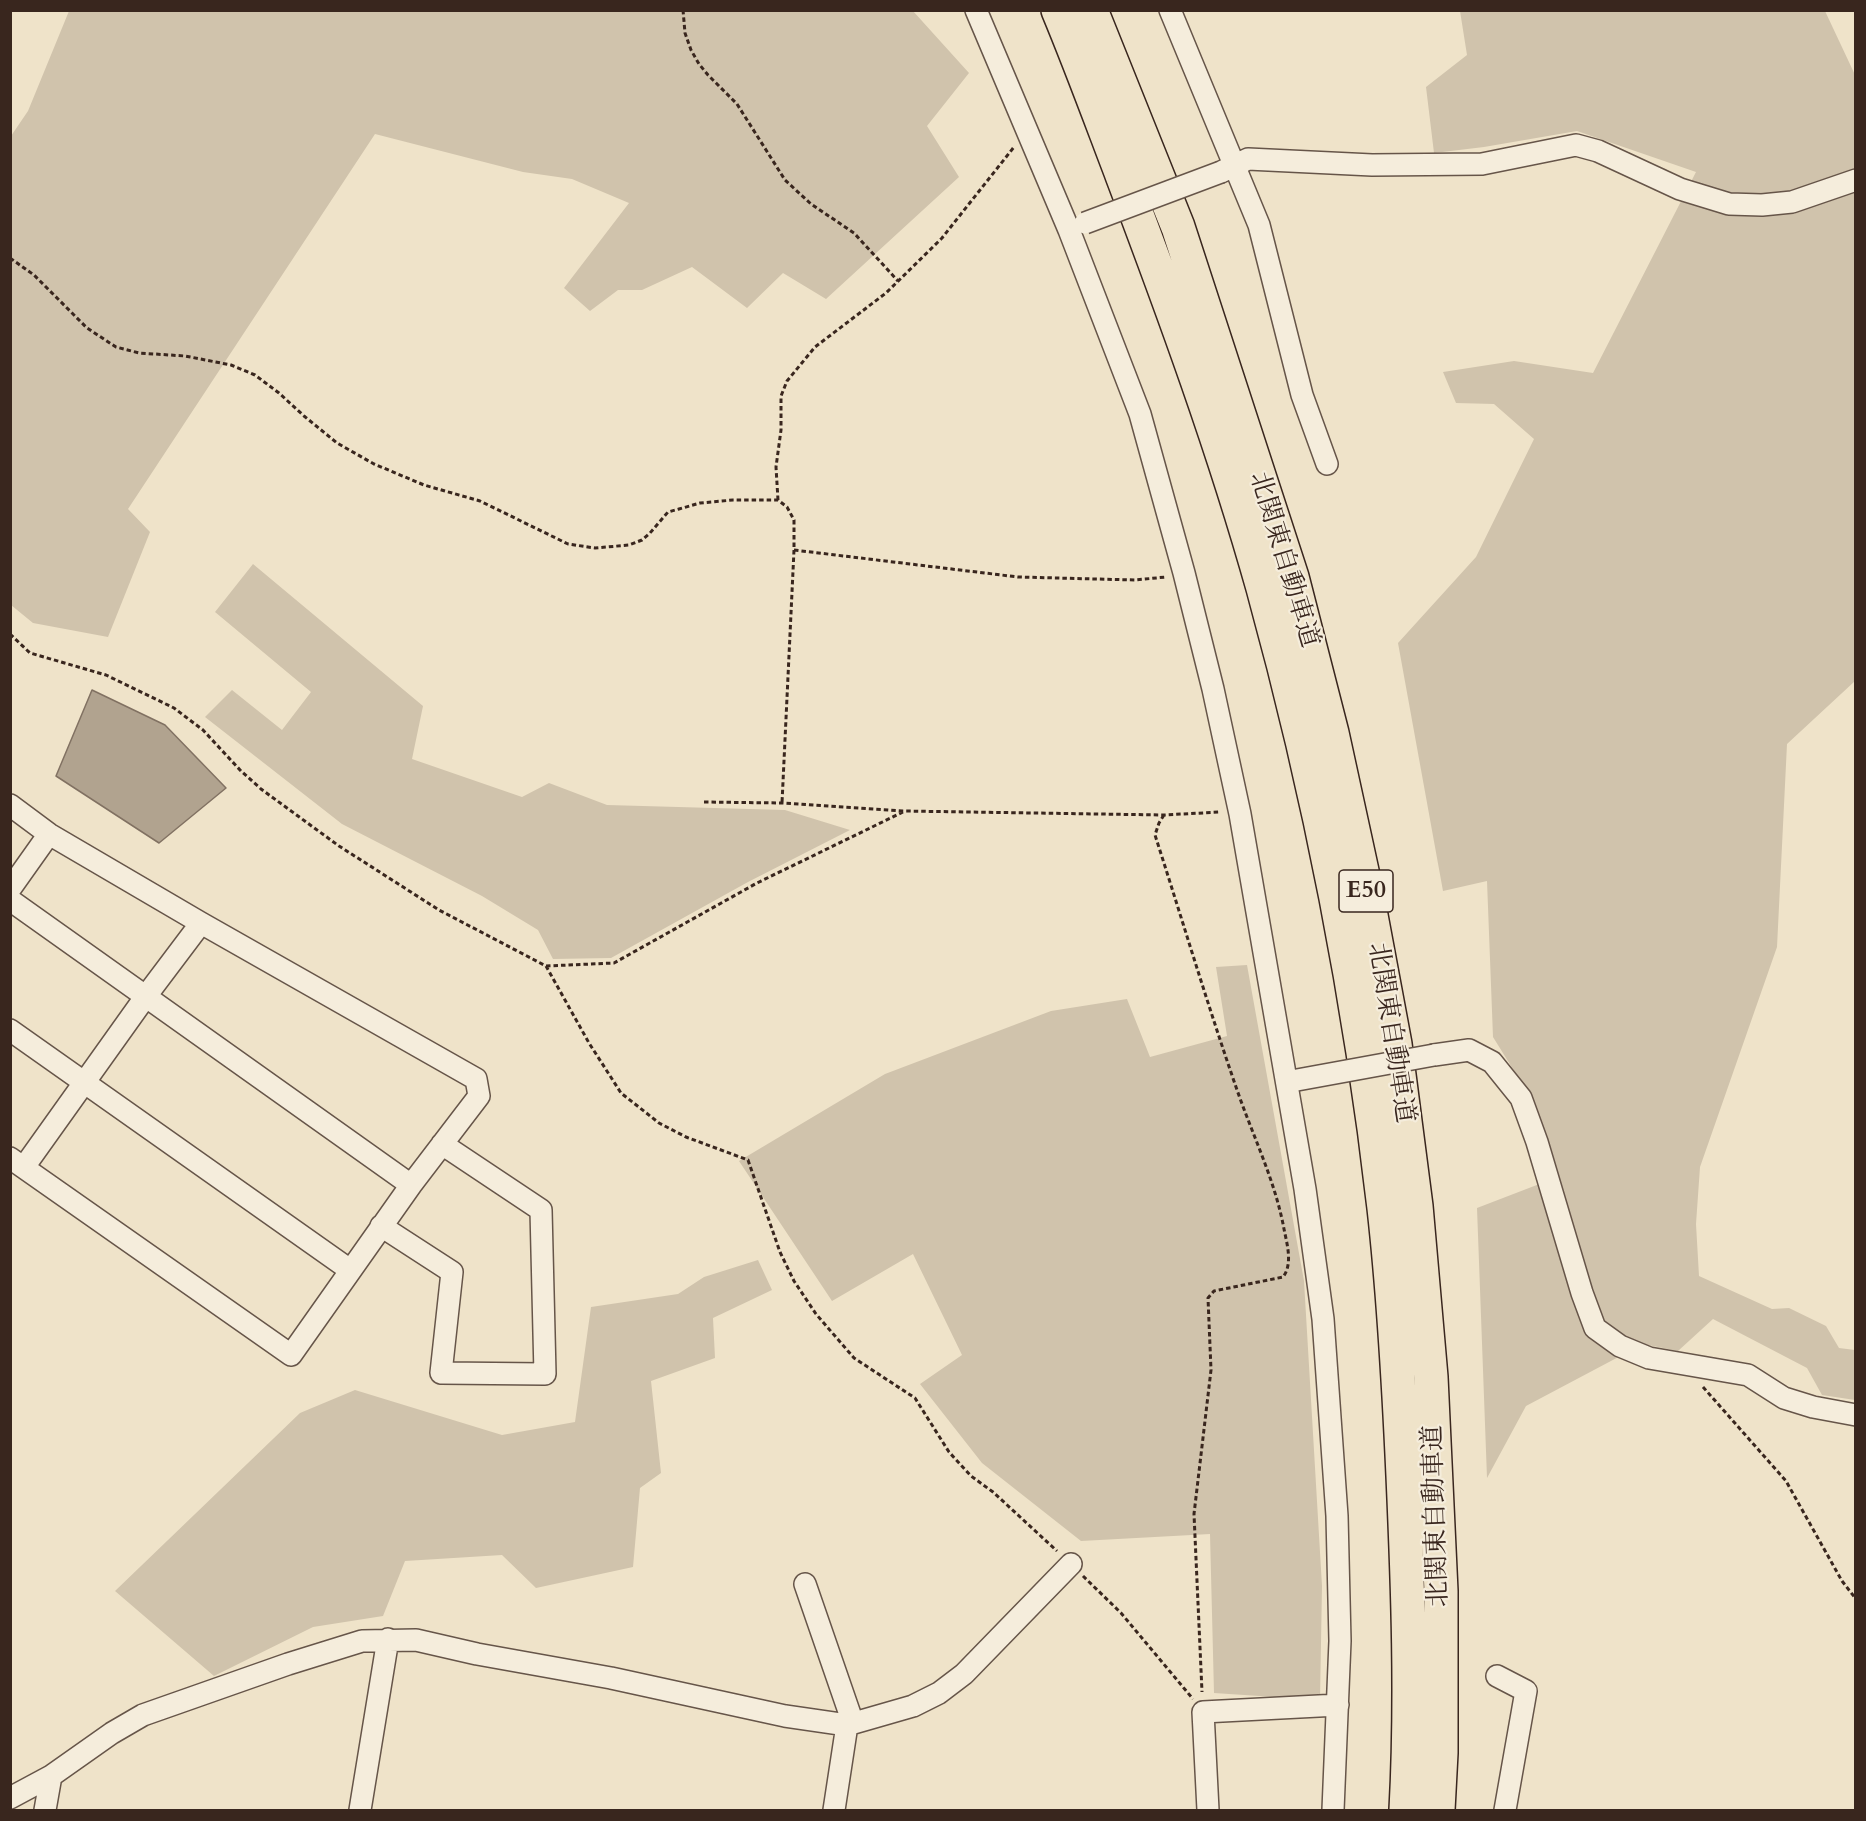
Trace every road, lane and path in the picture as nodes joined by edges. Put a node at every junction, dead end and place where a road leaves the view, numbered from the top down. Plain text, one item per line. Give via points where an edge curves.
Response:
1 (682, 10) edge
2 (976, 10) edge
3 (1058, 10) edge
4 (1091, 10) edge
5 (1170, 10) edge
6 (1028, 129) junction
7 (1228, 168) junction
8 (1856, 180) edge
9 (1077, 227) junction
10 (10, 258) edge
11 (898, 281) junction
12 (1327, 464) dead end
13 (778, 500) junction
14 (794, 550) junction
15 (1184, 573) junction
16 (10, 634) edge
17 (704, 802) dead end
18 (782, 803) junction
19 (10, 805) edge
20 (903, 811) junction
21 (1240, 814) junction
22 (1164, 815) junction
23 (49, 834) junction
24 (10, 889) edge
25 (10, 900) edge
26 (201, 923) junction
27 (546, 966) junction
28 (146, 996) junction
29 (10, 1030) edge
30 (1292, 1082) junction
31 (85, 1083) junction
32 (442, 1144) junction
33 (17, 1162) edge
34 (411, 1185) junction
35 (381, 1226) junction
36 (350, 1270) junction
37 (1684, 1365) junction
38 (1856, 1415) edge
39 (1071, 1564) junction
40 (805, 1584) dead end
41 (1856, 1599) edge
42 (388, 1639) junction
43 (1497, 1676) dead end
44 (1338, 1706) junction
45 (1203, 1712) junction
46 (850, 1724) junction
47 (51, 1776) junction
48 (10, 1797) edge
49 (45, 1810) edge
50 (360, 1810) edge
51 (834, 1810) edge
52 (1208, 1810) edge
53 (1333, 1810) edge
54 (1406, 1810) edge
55 (1438, 1810) edge
56 (1505, 1810) edge

1 - 11 path via 685,33 699,64 737,105 785,180 811,204 854,233
2 - 6 street
3 - 54 highway, 北関東自動車道 / E50 via 1161,281 1258,575 1302,743 1337,912 1363,1048 1399,1380 1408,1593
4 - 55 highway, 北関東自動車道 / E50 via 1178,227 1292,577 1332,733 1367,894 1395,1044 1416,1206 1431,1377 1441,1591
5 - 7 street
6 - 9 street
6 - 11 path via 942,238
7 - 8 street via 1248,159 1372,165 1482,164 1576,145 1598,151 1680,189 1729,204 1792,202
7 - 9 street, bridge
7 - 12 street via 1259,225 1302,394
9 - 15 street via 1140,414
10 - 13 path via 34,275 87,328 116,347 239,368 255,375 355,454 424,485 480,501 568,544 595,548 629,545 642,540 668,512 700,503
11 - 13 path via 815,347 787,381 781,396
13 - 14 path via 788,507 794,520
14 - 15 path via 1018,577 1135,580
14 - 18 path
15 - 21 street
16 - 27 path via 30,653 106,675 174,708 203,730 261,789 301,820 439,910
17 - 18 path
18 - 20 path
19 - 23 street
20 - 22 path
20 - 27 path via 757,883 614,963
21 - 22 path
21 - 30 street
22 - 45 path via 1155,835 1218,1036 1265,1163 1284,1227 1289,1260 1283,1277 1214,1292 1208,1298 1211,1370 1194,1514
23 - 24 street
23 - 26 street
25 - 28 street
26 - 28 street
26 - 32 street via 476,1079 478,1096
27 - 39 path via 621,1093 659,1123 748,1160 767,1219 794,1281 837,1340 854,1358 915,1398 949,1452 971,1476
28 - 31 street
28 - 34 street
29 - 31 street
30 - 37 street, bridge via 1469,1050 1492,1062 1521,1098 1594,1328 1620,1346 1649,1358
30 - 44 street via 1323,1319 1337,1516
31 - 33 street
31 - 36 street
32 - 34 street
32 - 35 street via 541,1210 545,1374 441,1373 452,1272
33 - 36 street via 291,1355
34 - 35 street
35 - 36 street
37 - 38 street via 1748,1376 1784,1398
37 - 41 path via 1786,1482
39 - 45 path via 1121,1612
39 - 46 street via 964,1674 939,1693 913,1706
40 - 46 street
42 - 46 street via 416,1640 785,1716
42 - 47 street via 362,1641 143,1715
42 - 50 street
43 - 56 street via 1526,1691
44 - 45 street
44 - 53 street
45 - 52 street
46 - 51 street
47 - 48 street
47 - 49 street

